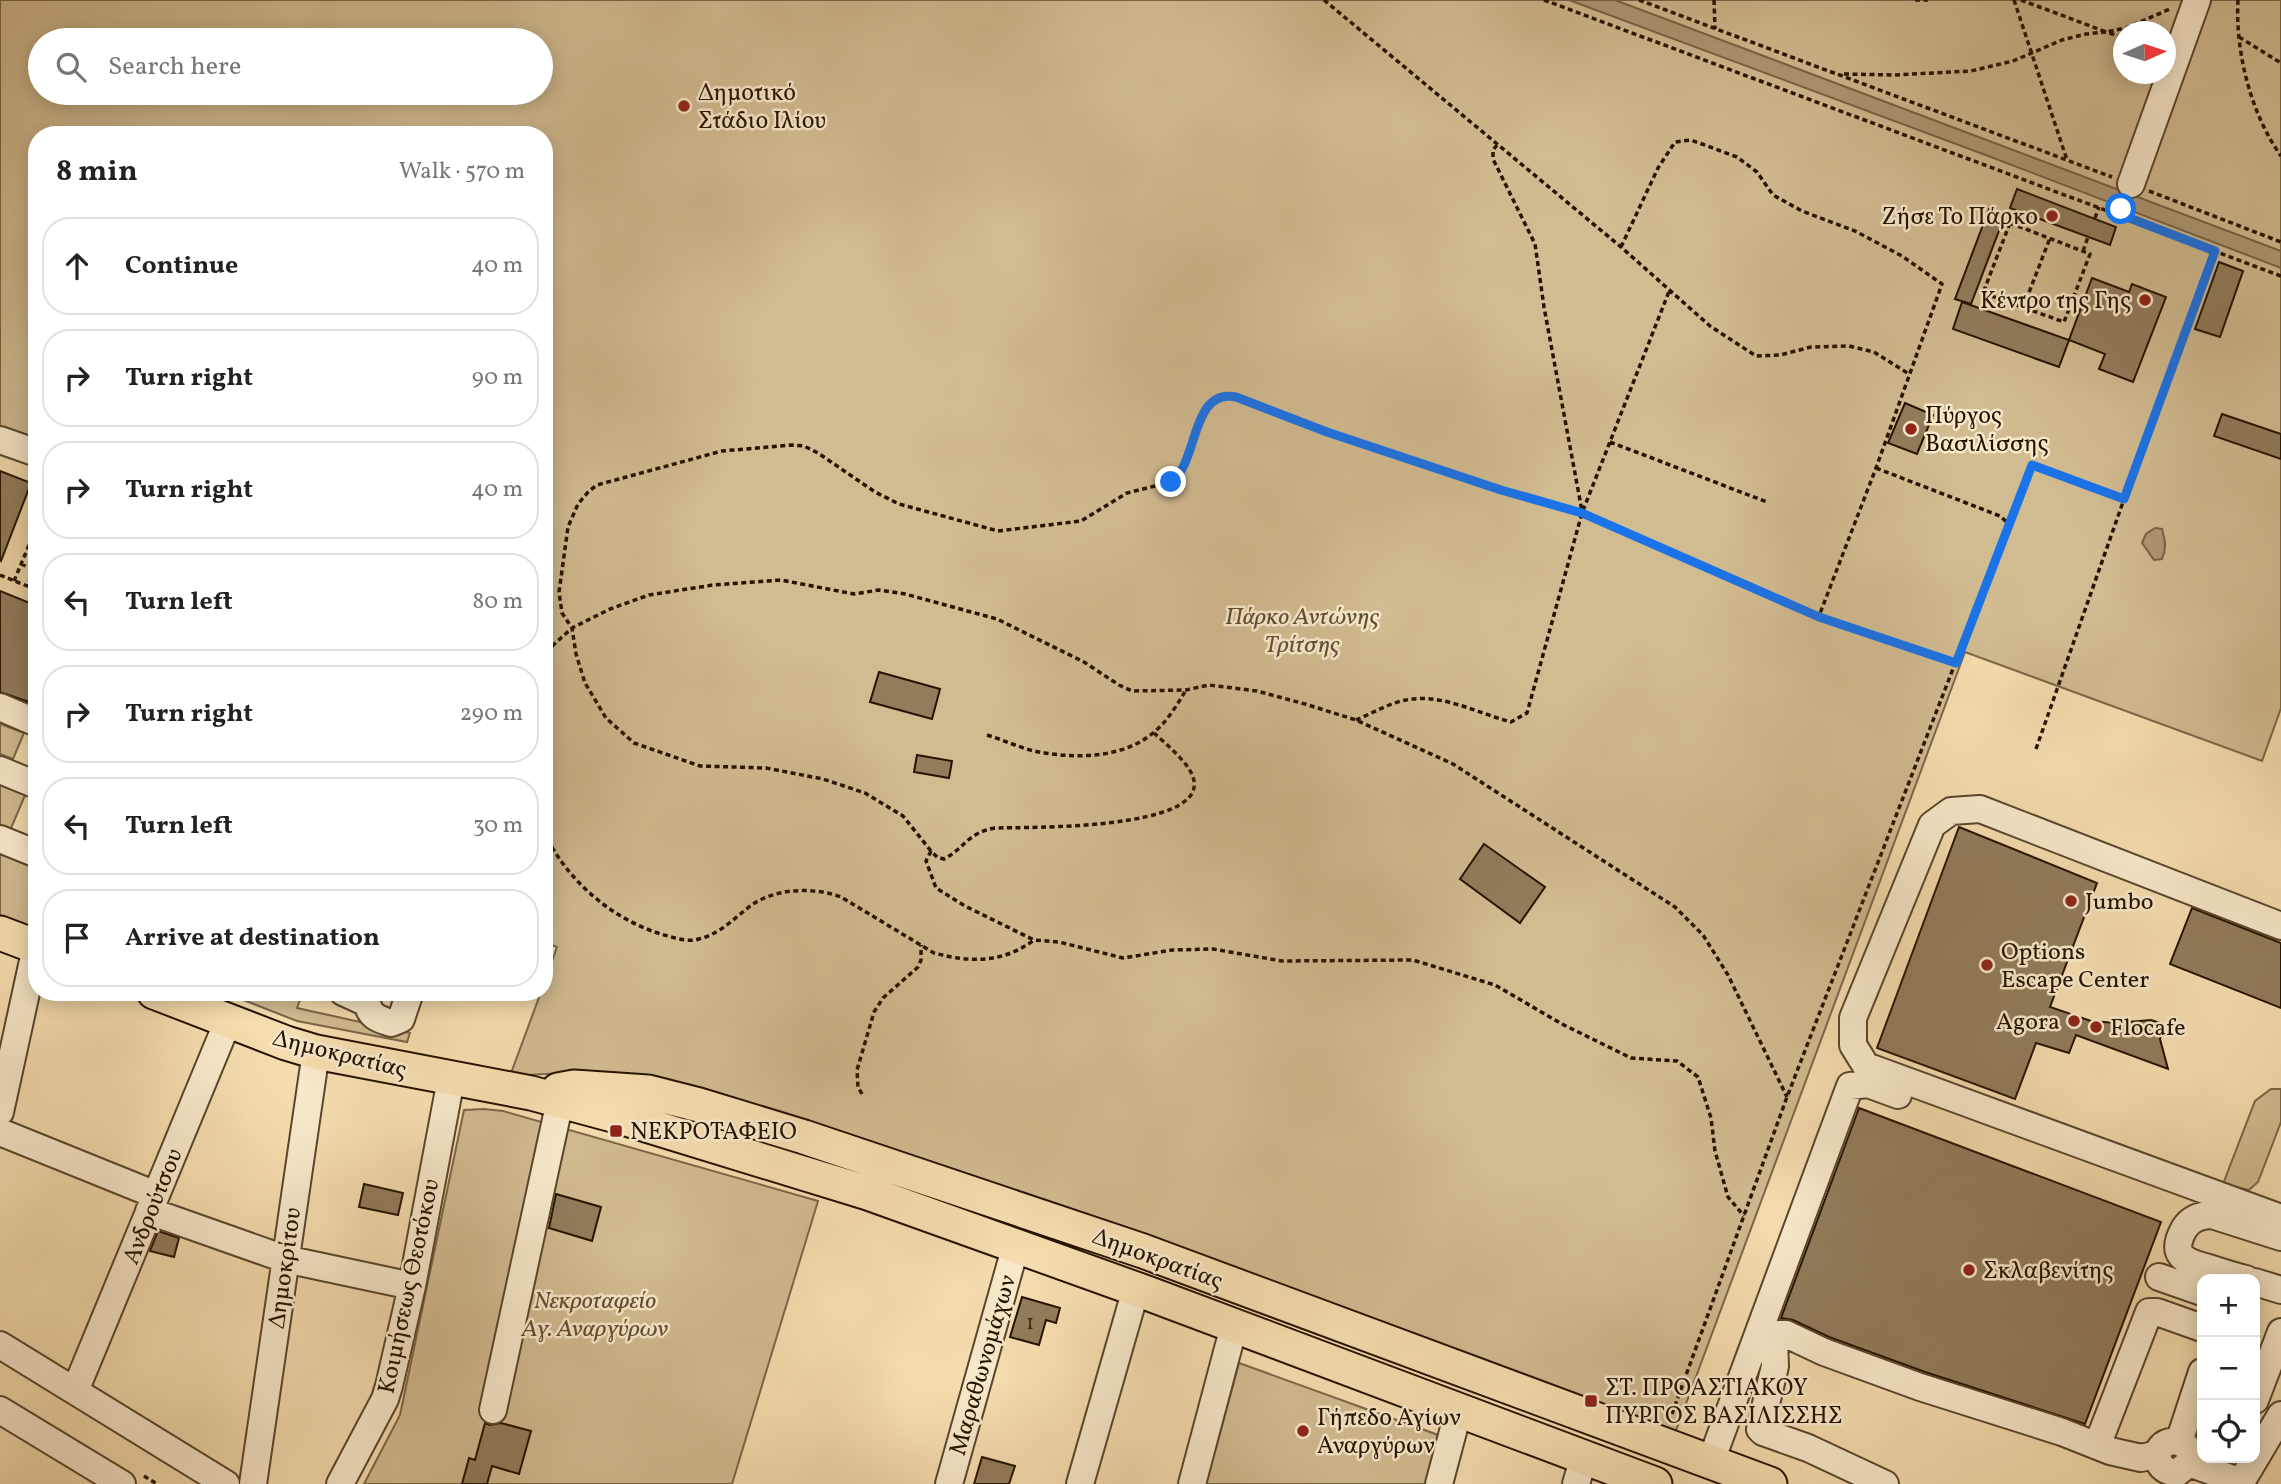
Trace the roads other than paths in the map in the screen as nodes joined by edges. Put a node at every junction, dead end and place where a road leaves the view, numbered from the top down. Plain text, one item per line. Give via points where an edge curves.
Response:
1 (2197, 0) edge
2 (2131, 184) road end
3 (0, 440) edge
4 (28, 450) edge
5 (0, 707) edge
6 (28, 719) edge
7 (0, 770) edge
8 (28, 782) edge
9 (0, 839) edge
10 (28, 850) edge
11 (2281, 926) edge
12 (0, 933) edge
13 (28, 944) edge
14 (28, 984) edge
15 (178, 1001) edge
16 (363, 1001) edge
17 (407, 1001) edge
18 (228, 1020) junction
19 (316, 1052) junction
20 (451, 1079) junction
21 (546, 1097) junction
22 (0, 1112) edge
23 (0, 1132) edge
24 (153, 1203) junction
25 (2274, 1217) edge
26 (1016, 1245) junction
27 (285, 1259) junction
28 (2226, 1274) edge
29 (2159, 1277) dead end
30 (2260, 1284) edge
31 (412, 1286) junction
32 (1136, 1289) junction
33 (2197, 1290) edge
34 (2281, 1290) edge
35 (1234, 1326) junction
36 (2197, 1326) edge
37 (2281, 1332) edge
38 (0, 1345) edge
39 (2260, 1387) edge
40 (75, 1391) junction
41 (2197, 1400) edge
42 (1459, 1409) junction
43 (0, 1410) edge
44 (494, 1410) dead end
45 (2281, 1415) edge
46 (2097, 1446) junction
47 (2184, 1460) edge
48 (1711, 1461) junction
49 (1580, 1470) edge
50 (2243, 1479) edge
51 (114, 1482) edge
52 (226, 1484) edge
53 (253, 1484) edge
54 (340, 1484) edge
55 (949, 1484) edge
56 (1080, 1484) edge
57 (1192, 1484) edge
58 (1439, 1484) edge
59 (1655, 1484) edge
60 (1770, 1484) edge
61 (1885, 1484) edge

1 - 2 street
3 - 4 street
5 - 6 street
7 - 8 street
9 - 10 street
11 - 25 street via 1980,809 1951,811 1932,825 1853,1018 1853,1045 1866,1066
12 - 13 main road
14 - 22 street
15 - 18 main road, Δημοκρατίας
16 - 17 street via 369,1012 391,1023 401,1018
18 - 19 main road, Δημοκρατίας
18 - 24 street, Ανδρούτσου
19 - 20 main road, Δημοκρατίας
19 - 27 street, Δημοκρίτου
20 - 21 main road, Δημοκρατίας
20 - 31 street, Κοιμήσεως Θεοτόκου
21 - 26 main road, Δημοκρατίας via 868,1193
21 - 44 street
21 - 48 main road, Δημοκρατίας via 574,1087 640,1091 747,1119 1143,1251
23 - 24 street
24 - 27 street
24 - 40 street, Ανδρούτσου
25 - 28 street via 2203,1215 2189,1222 2178,1241 2179,1253 2186,1262
25 - 48 street via 1868,1084 1850,1086
26 - 32 main road, Δημοκρατίας
26 - 55 street, Μαραθωνομάχων
27 - 31 street
27 - 53 street, Δημοκρίτου
29 - 33 street
30 - 34 street
31 - 54 street, Κοιμήσεως Θεοτόκου via 385,1399
32 - 35 main road, Δημοκρατίας
32 - 56 street
35 - 42 main road, Δημοκρατίας
35 - 57 street
36 - 46 street via 2150,1312
37 - 39 street
38 - 40 street
40 - 52 street
41 - 47 street
42 - 49 main road, Δημοκρατίας
42 - 58 street
43 - 51 street
45 - 50 street
46 - 47 street via 2141,1458
46 - 61 street via 1920,1387 1786,1334 1778,1335 1774,1341 1776,1366 1760,1429
47 - 50 street
48 - 60 main road, Δημοκρατίας
49 - 59 main road, Δημοκρατίας

